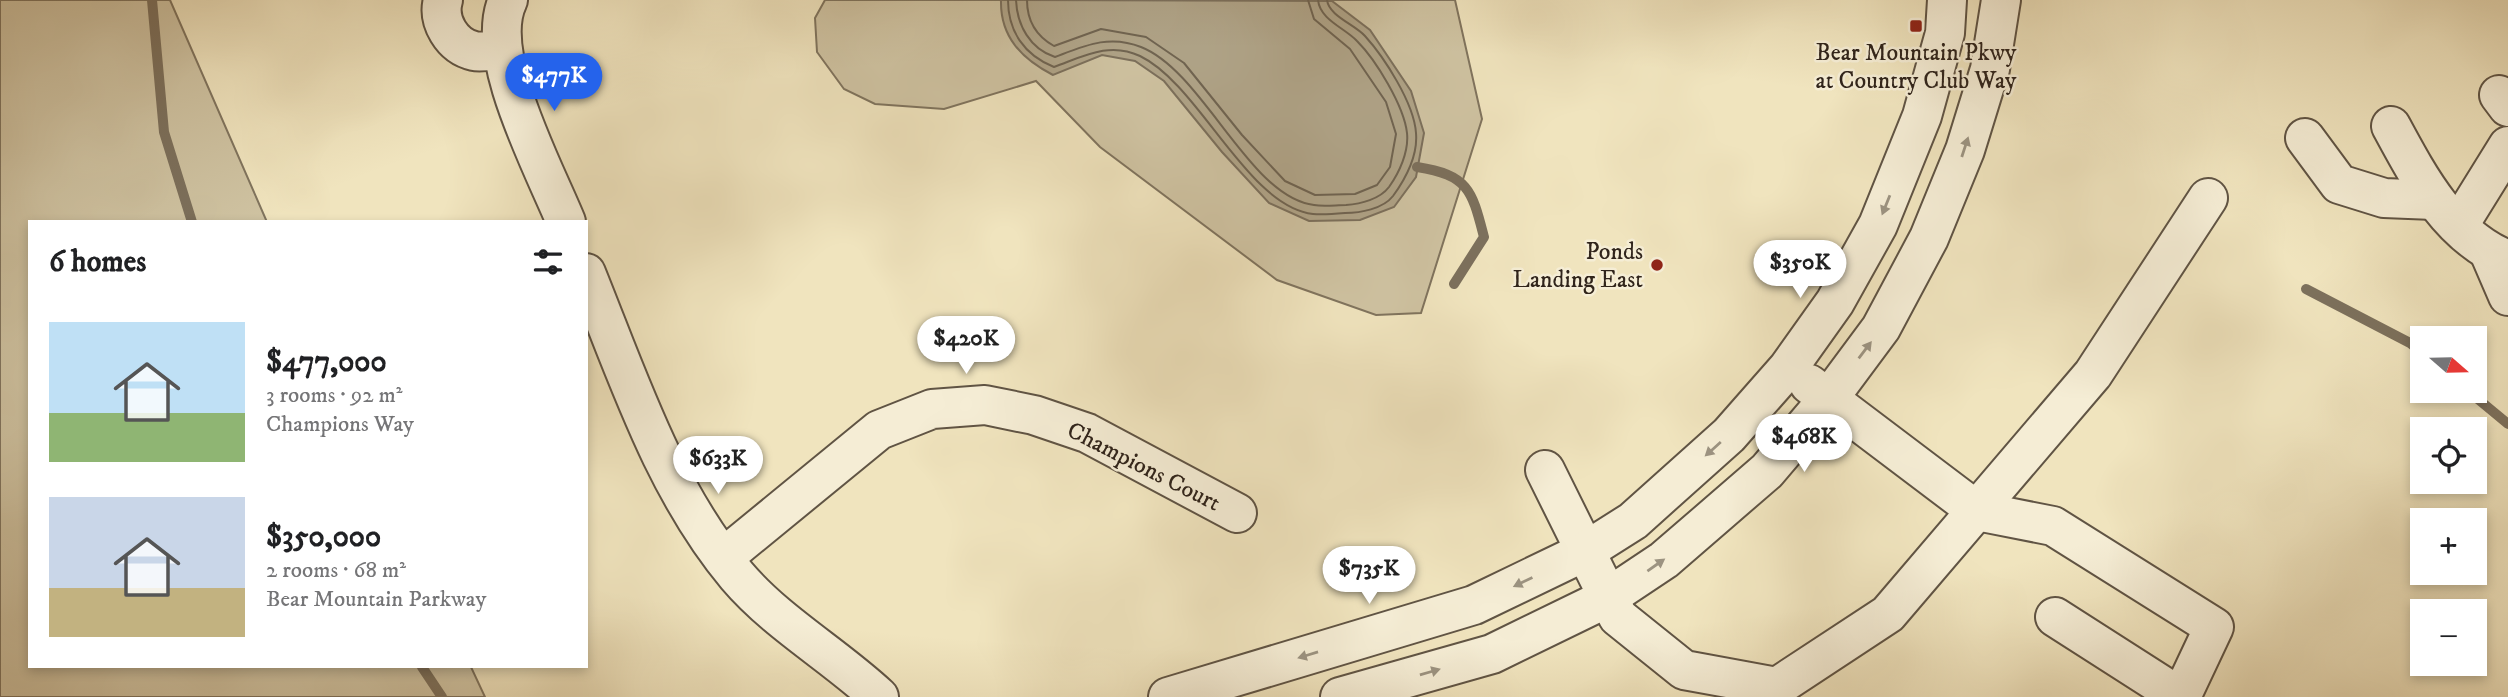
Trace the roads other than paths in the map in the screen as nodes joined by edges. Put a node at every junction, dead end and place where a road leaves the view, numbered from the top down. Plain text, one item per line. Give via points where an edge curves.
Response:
1 (443, 0) edge
2 (508, 0) edge
3 (1947, 0) edge
4 (2001, 0) edge
5 (501, 49) junction
6 (2391, 126) dead end
7 (2305, 138) dead end
8 (2508, 146) edge
9 (2208, 198) dead end
10 (2446, 212) junction
11 (565, 220) edge
12 (2498, 256) edge
13 (588, 278) edge
14 (2508, 296) edge
15 (1788, 368) junction
16 (1829, 398) junction
17 (1545, 470) dead end
18 (1977, 511) junction
19 (1237, 513) dead end
20 (1584, 552) junction
21 (724, 556) junction
22 (1607, 598) junction
23 (2055, 617) dead end
24 (879, 697) edge
25 (1168, 697) edge
26 (1340, 697) edge
27 (2181, 697) edge

1 - 5 street via 440,8 446,29 456,43 477,52
2 - 5 street via 500,31
3 -> 15 street via 1945,33 1922,116 1878,225 1835,302
16 -> 4 street via 1881,327 1929,239 1965,150 1990,69
5 - 11 street via 508,78
6 - 10 street
7 - 10 street via 2339,184
8 - 10 street
9 - 18 street via 2094,374
10 - 12 street
12 - 14 street
13 - 21 street via 654,440 696,517
15 - 16 street
15 -> 20 street via 1729,435 1633,521
16 - 18 street
22 -> 16 street via 1664,560 1767,471
17 - 20 street
18 - 22 street via 1888,614 1777,688 1684,670 1618,617
18 - 27 street via 2053,526 2214,627
19 - 21 street, Champions Court via 1087,433 985,405 932,409 879,430
20 - 22 street
20 -> 25 street via 1474,605
21 - 24 street via 778,615
26 -> 22 street via 1492,654
23 - 27 street

